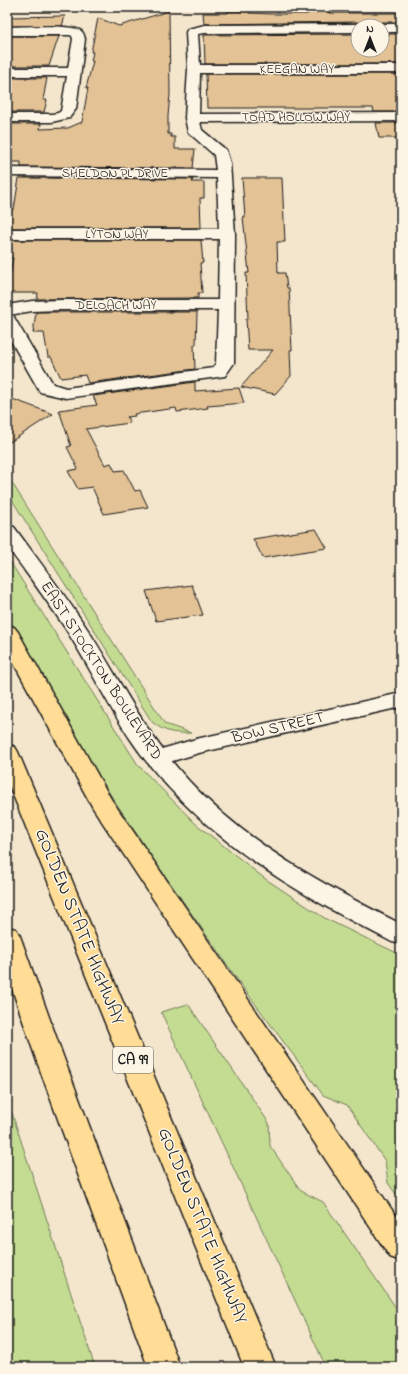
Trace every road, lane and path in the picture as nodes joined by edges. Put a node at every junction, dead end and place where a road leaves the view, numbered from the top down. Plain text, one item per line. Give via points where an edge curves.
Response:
1 (350, 28) edge
2 (390, 28) edge
3 (401, 28) edge
4 (7, 31) edge
5 (194, 69) junction
6 (401, 69) edge
7 (7, 72) edge
8 (75, 72) junction
9 (401, 117) edge
10 (7, 118) edge
11 (192, 118) junction
12 (7, 172) edge
13 (223, 174) junction
14 (7, 234) edge
15 (227, 234) junction
16 (226, 305) junction
17 (7, 310) edge
18 (7, 319) edge
19 (7, 531) edge
20 (7, 632) edge
21 (401, 700) edge
22 (7, 752) edge
23 (156, 758) junction
24 (401, 935) edge
25 (7, 936) edge
26 (401, 1248) edge
27 (164, 1367) edge
28 (260, 1367) edge

1 - 5 street via 205,29 192,32
2 - 3 street
4 - 8 street via 72,31 78,34
5 - 6 street, KEEGAN WAY
5 - 11 street
7 - 8 street
8 - 10 street via 69,109 64,116
9 - 11 street, TOAD HOLLOW WAY
11 - 13 street via 195,132 221,153
12 - 13 street, SHELDON PL DRIVE
13 - 15 street
14 - 15 street, LYTON WAY
15 - 16 street
16 - 17 street, DELOACH WAY via 60,304
16 - 18 street via 225,364 218,372 66,393 46,388
19 - 23 street, EAST STOCKTON BOULEVARD via 76,629
20 - 26 highway via 101,802
21 - 23 street, BOW STREET via 196,746
22 - 28 highway, GOLDEN STATE HIGHWAY / CA 99
23 - 24 street, EAST STOCKTON BOULEVARD via 209,815 250,848 344,907
25 - 27 highway

